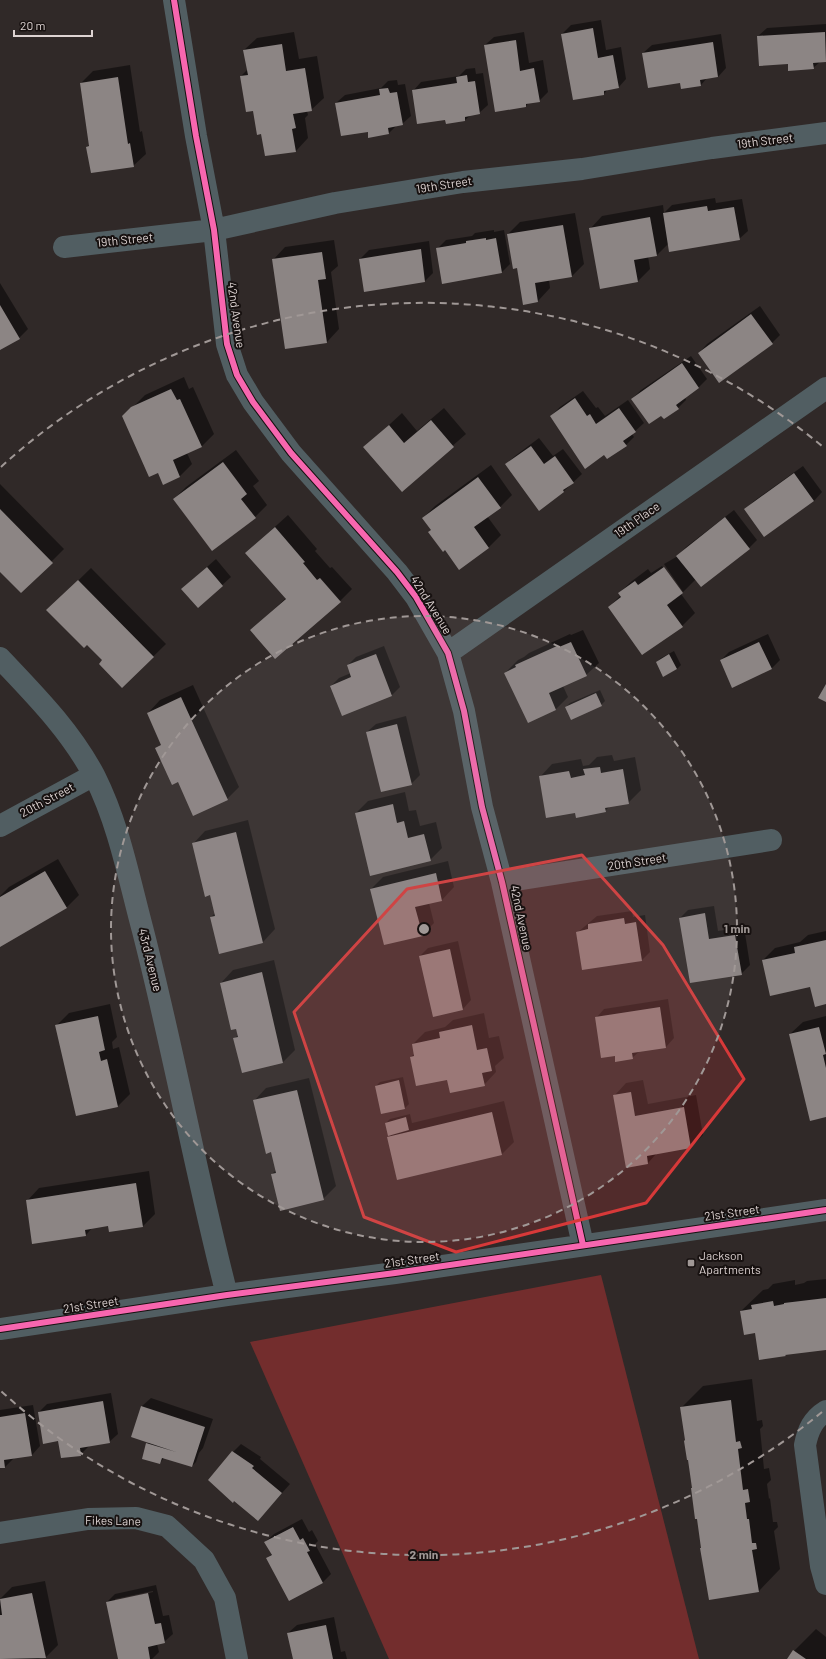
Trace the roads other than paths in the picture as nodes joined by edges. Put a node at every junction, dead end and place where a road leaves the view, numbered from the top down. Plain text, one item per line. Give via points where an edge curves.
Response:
1 (174, 0) edge
2 (826, 133) edge
3 (214, 230) junction
4 (64, 247) dead end
5 (826, 388) edge
6 (448, 652) junction
7 (0, 658) edge
8 (94, 775) junction
9 (0, 826) edge
10 (771, 840) dead end
11 (502, 882) junction
12 (826, 1210) edge
13 (583, 1245) junction
14 (228, 1295) junction
15 (0, 1329) edge
16 (826, 1411) edge
17 (0, 1534) edge
18 (826, 1584) edge
19 (237, 1659) edge

1 - 3 street, 42nd Avenue
2 - 3 street, 19th Street via 582,169 463,182 335,203
3 - 4 street, 19th Street
3 - 6 street, 42nd Avenue via 227,344 252,402 291,453 397,572 416,597
5 - 6 street, 19th Place
6 - 11 street, 42nd Avenue via 464,711 482,807
7 - 8 street, 43rd Avenue via 66,730
8 - 9 street, 20th Street
8 - 14 street, 43rd Avenue via 116,828 154,976
10 - 11 street, 20th Street
11 - 13 street, 42nd Avenue
12 - 13 street, 21st Street
13 - 14 street, 21st Street
14 - 15 street, 21st Street
16 - 18 street via 813,1422 807,1433 805,1445 820,1559
17 - 19 street, Fikes Lane via 88,1519 136,1518 167,1526 204,1560 225,1598

